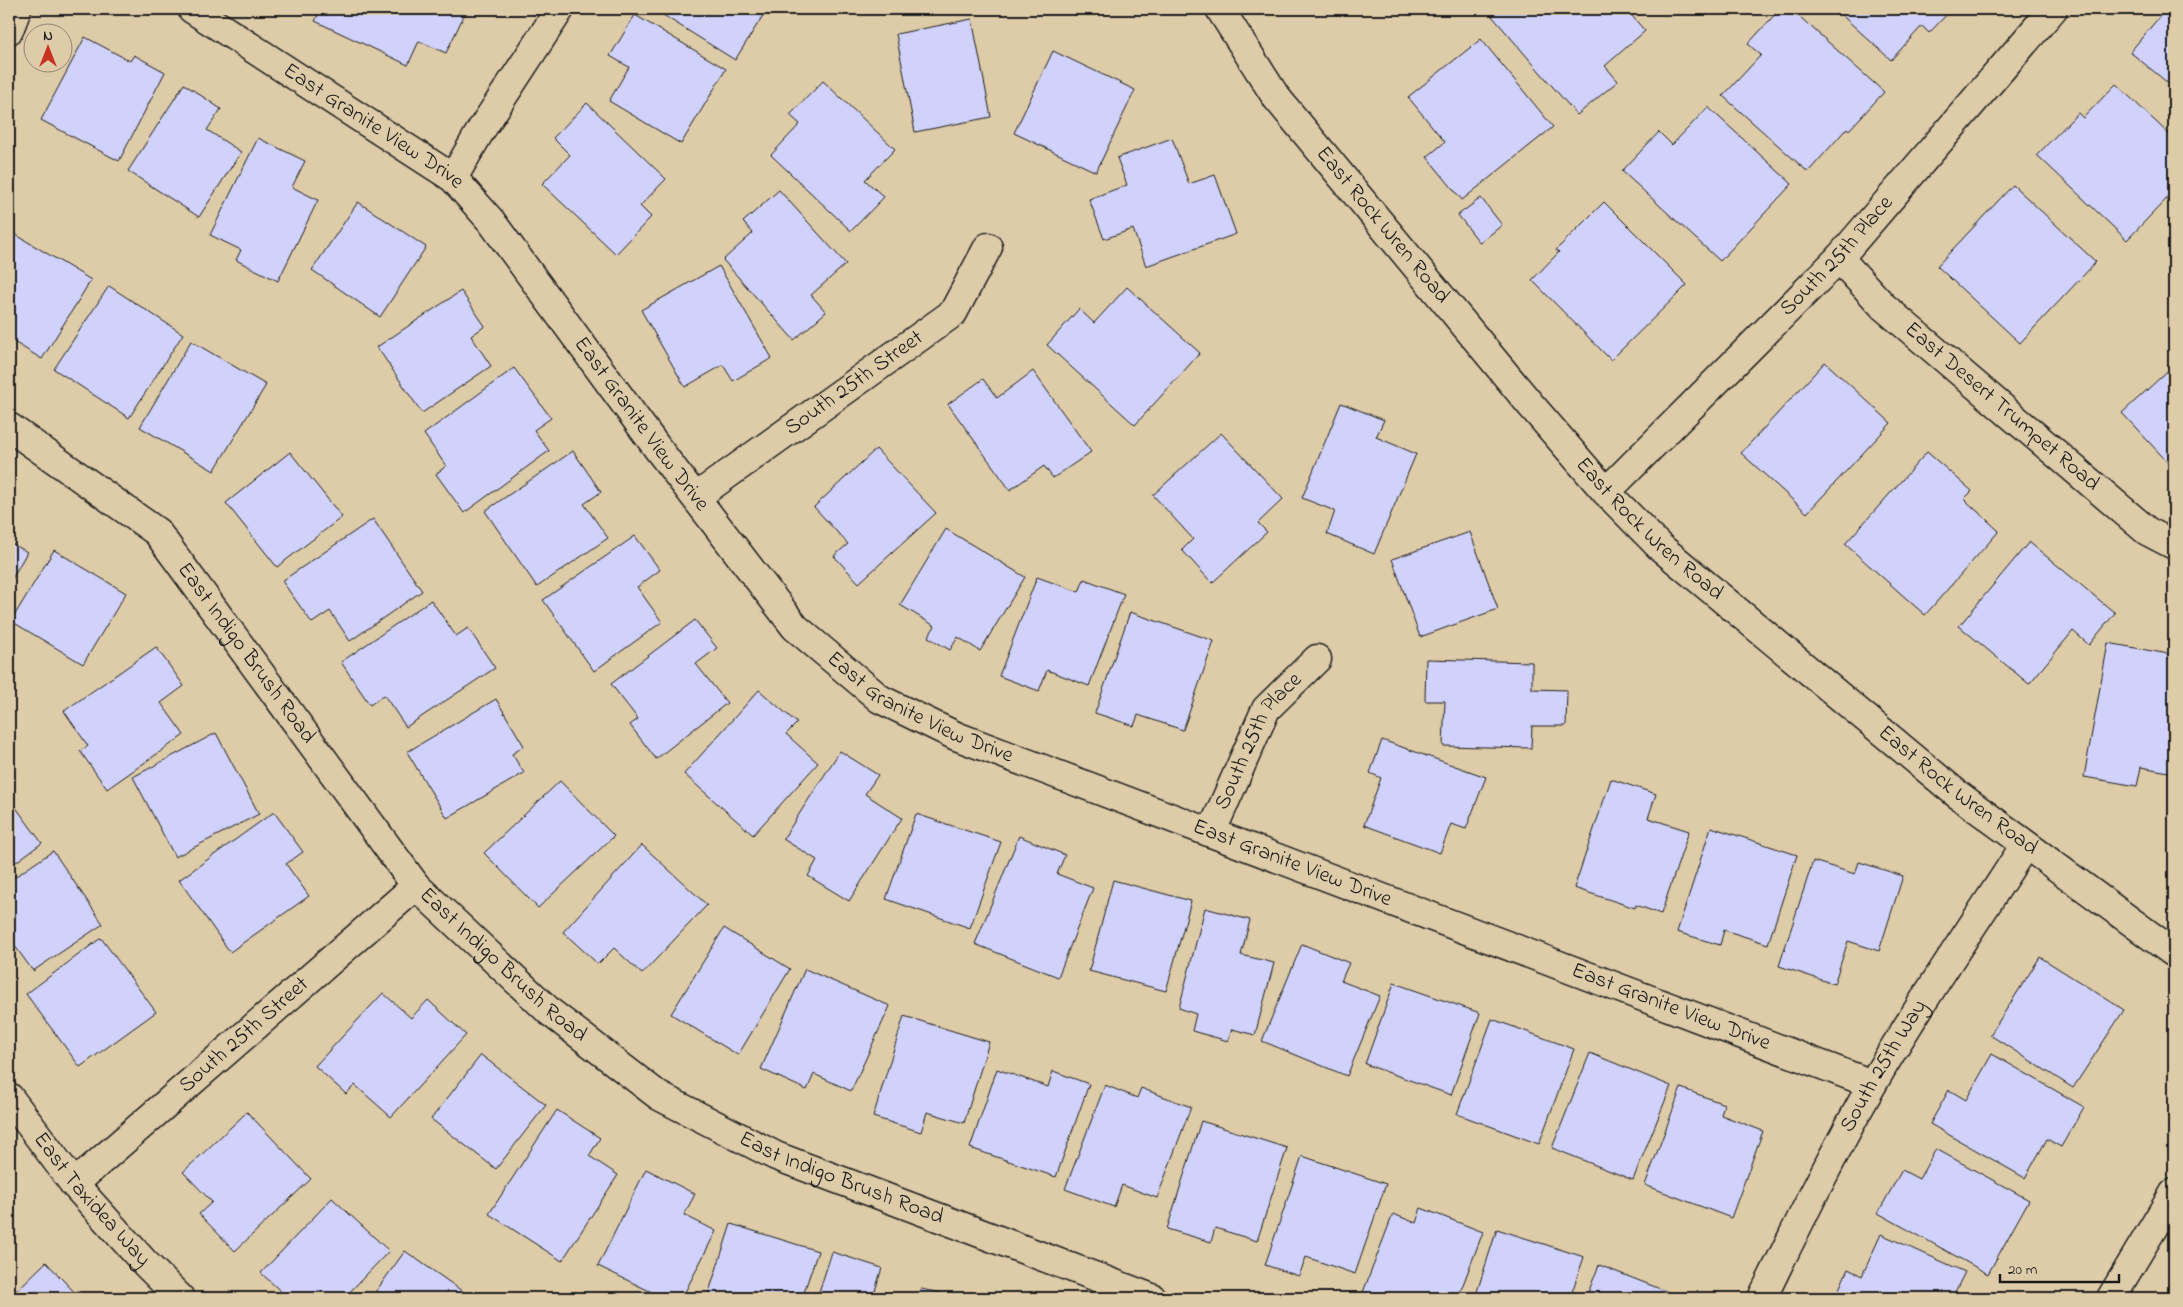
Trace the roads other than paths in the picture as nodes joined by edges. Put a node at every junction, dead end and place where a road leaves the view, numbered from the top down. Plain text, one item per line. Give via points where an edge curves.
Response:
1 (17, 9) edge
2 (192, 9) edge
3 (560, 9) edge
4 (1220, 9) edge
5 (2053, 9) edge
6 (9, 30) edge
7 (454, 178) junction
8 (988, 247) dead end
9 (1839, 258) junction
10 (9, 427) edge
11 (1606, 492) junction
12 (696, 497) junction
13 (2174, 544) edge
14 (1317, 659) dead end
15 (1211, 833) junction
16 (2026, 845) junction
17 (416, 886) junction
18 (2174, 953) edge
19 (1872, 1084) junction
20 (9, 1097) edge
21 (74, 1184) junction
22 (2174, 1193) edge
23 (180, 1298) edge
24 (1152, 1298) edge
25 (1762, 1298) edge
26 (2111, 1298) edge

1 - 6 street
2 - 7 street, East Granite View Drive
3 - 7 street via 481,130
4 - 11 street, East Rock Wren Road via 1276,97
5 - 9 street, South 25th Place
7 - 12 street, East Granite View Drive via 491,221
8 - 12 street, South 25th Street via 954,312
9 - 11 street, South 25th Place
9 - 13 street, East Desert Trumpet Road via 1906,326 2147,531
10 - 17 street, East Indigo Brush Road via 158,532
11 - 16 street, East Rock Wren Road via 1659,546 1957,794
12 - 15 street, East Granite View Drive via 795,627 880,699 956,736
14 - 15 street, South 25th Place via 1266,709
15 - 19 street, East Granite View Drive
16 - 18 street, East Rock Wren Road
16 - 19 street, South 25th Way
17 - 21 street, South 25th Street
17 - 24 street, East Indigo Brush Road via 550,1012 659,1096 776,1156
19 - 25 street, South 25th Way
20 - 21 street, East Taxidea Way
21 - 23 street, East Taxidea Way
22 - 26 street

